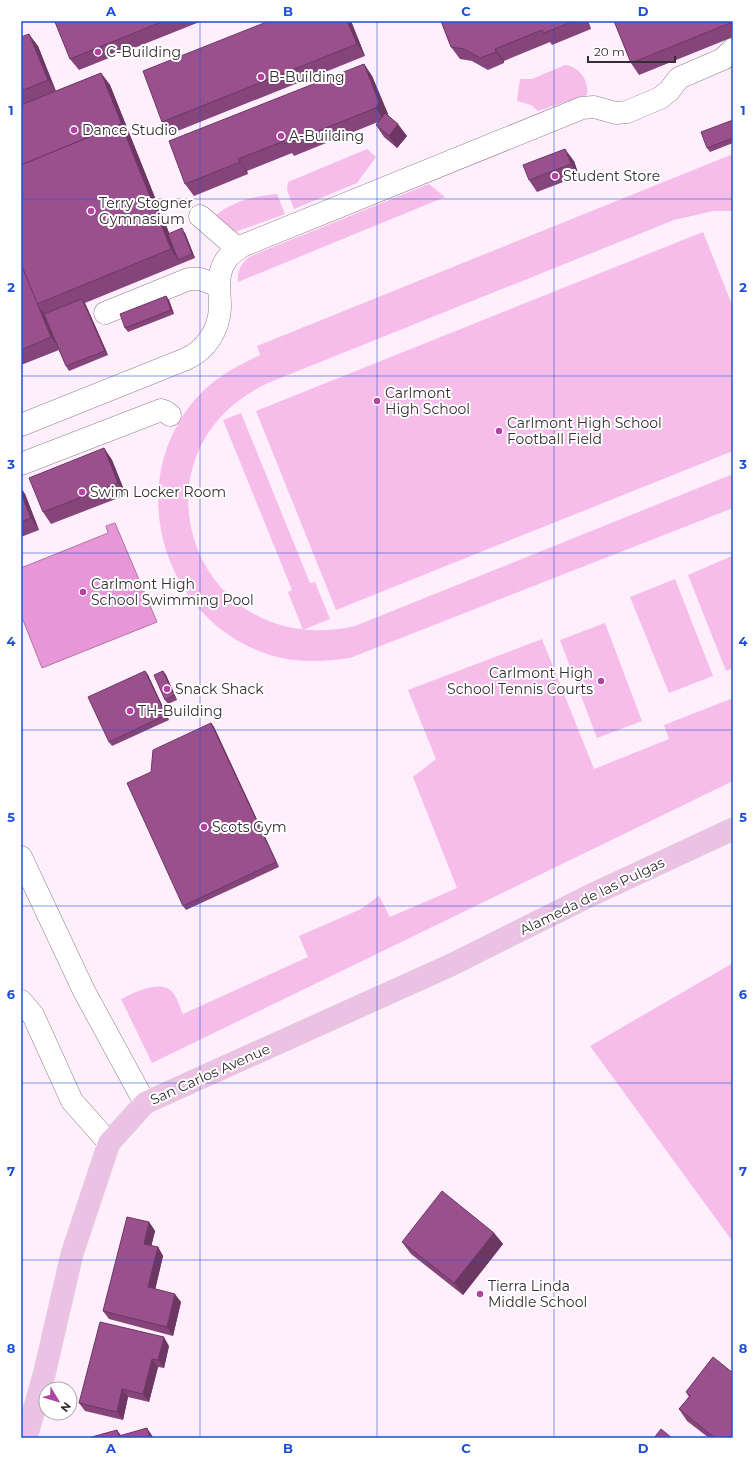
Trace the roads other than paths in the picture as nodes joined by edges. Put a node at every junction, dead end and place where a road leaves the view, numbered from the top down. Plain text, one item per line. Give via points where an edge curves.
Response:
1 (733, 49) edge
2 (200, 216) dead end
3 (238, 249) junction
4 (219, 286) junction
5 (105, 313) dead end
6 (170, 415) dead end
7 (21, 425) edge
8 (21, 464) edge
9 (733, 829) edge
10 (21, 857) edge
11 (451, 965) joint
12 (25, 1014) edge
13 (145, 1103) junction
14 (109, 1143) junction
15 (26, 1438) edge

1 - 3 street via 723,59 679,78 660,98 634,109 620,113 594,107 577,110 351,200
2 - 3 street
3 - 4 street via 226,260
4 - 5 street via 200,279 189,279
4 - 7 street via 220,307 216,326 210,339 196,354
6 - 8 street via 161,410
9 - 11 main road, Alameda de las Pulgas via 589,896
10 - 13 street via 84,991
11 - 13 main road, San Carlos Avenue
12 - 14 street via 72,1101
13 - 14 main road, San Carlos Avenue
14 - 15 main road, San Carlos Avenue via 72,1254 44,1375

